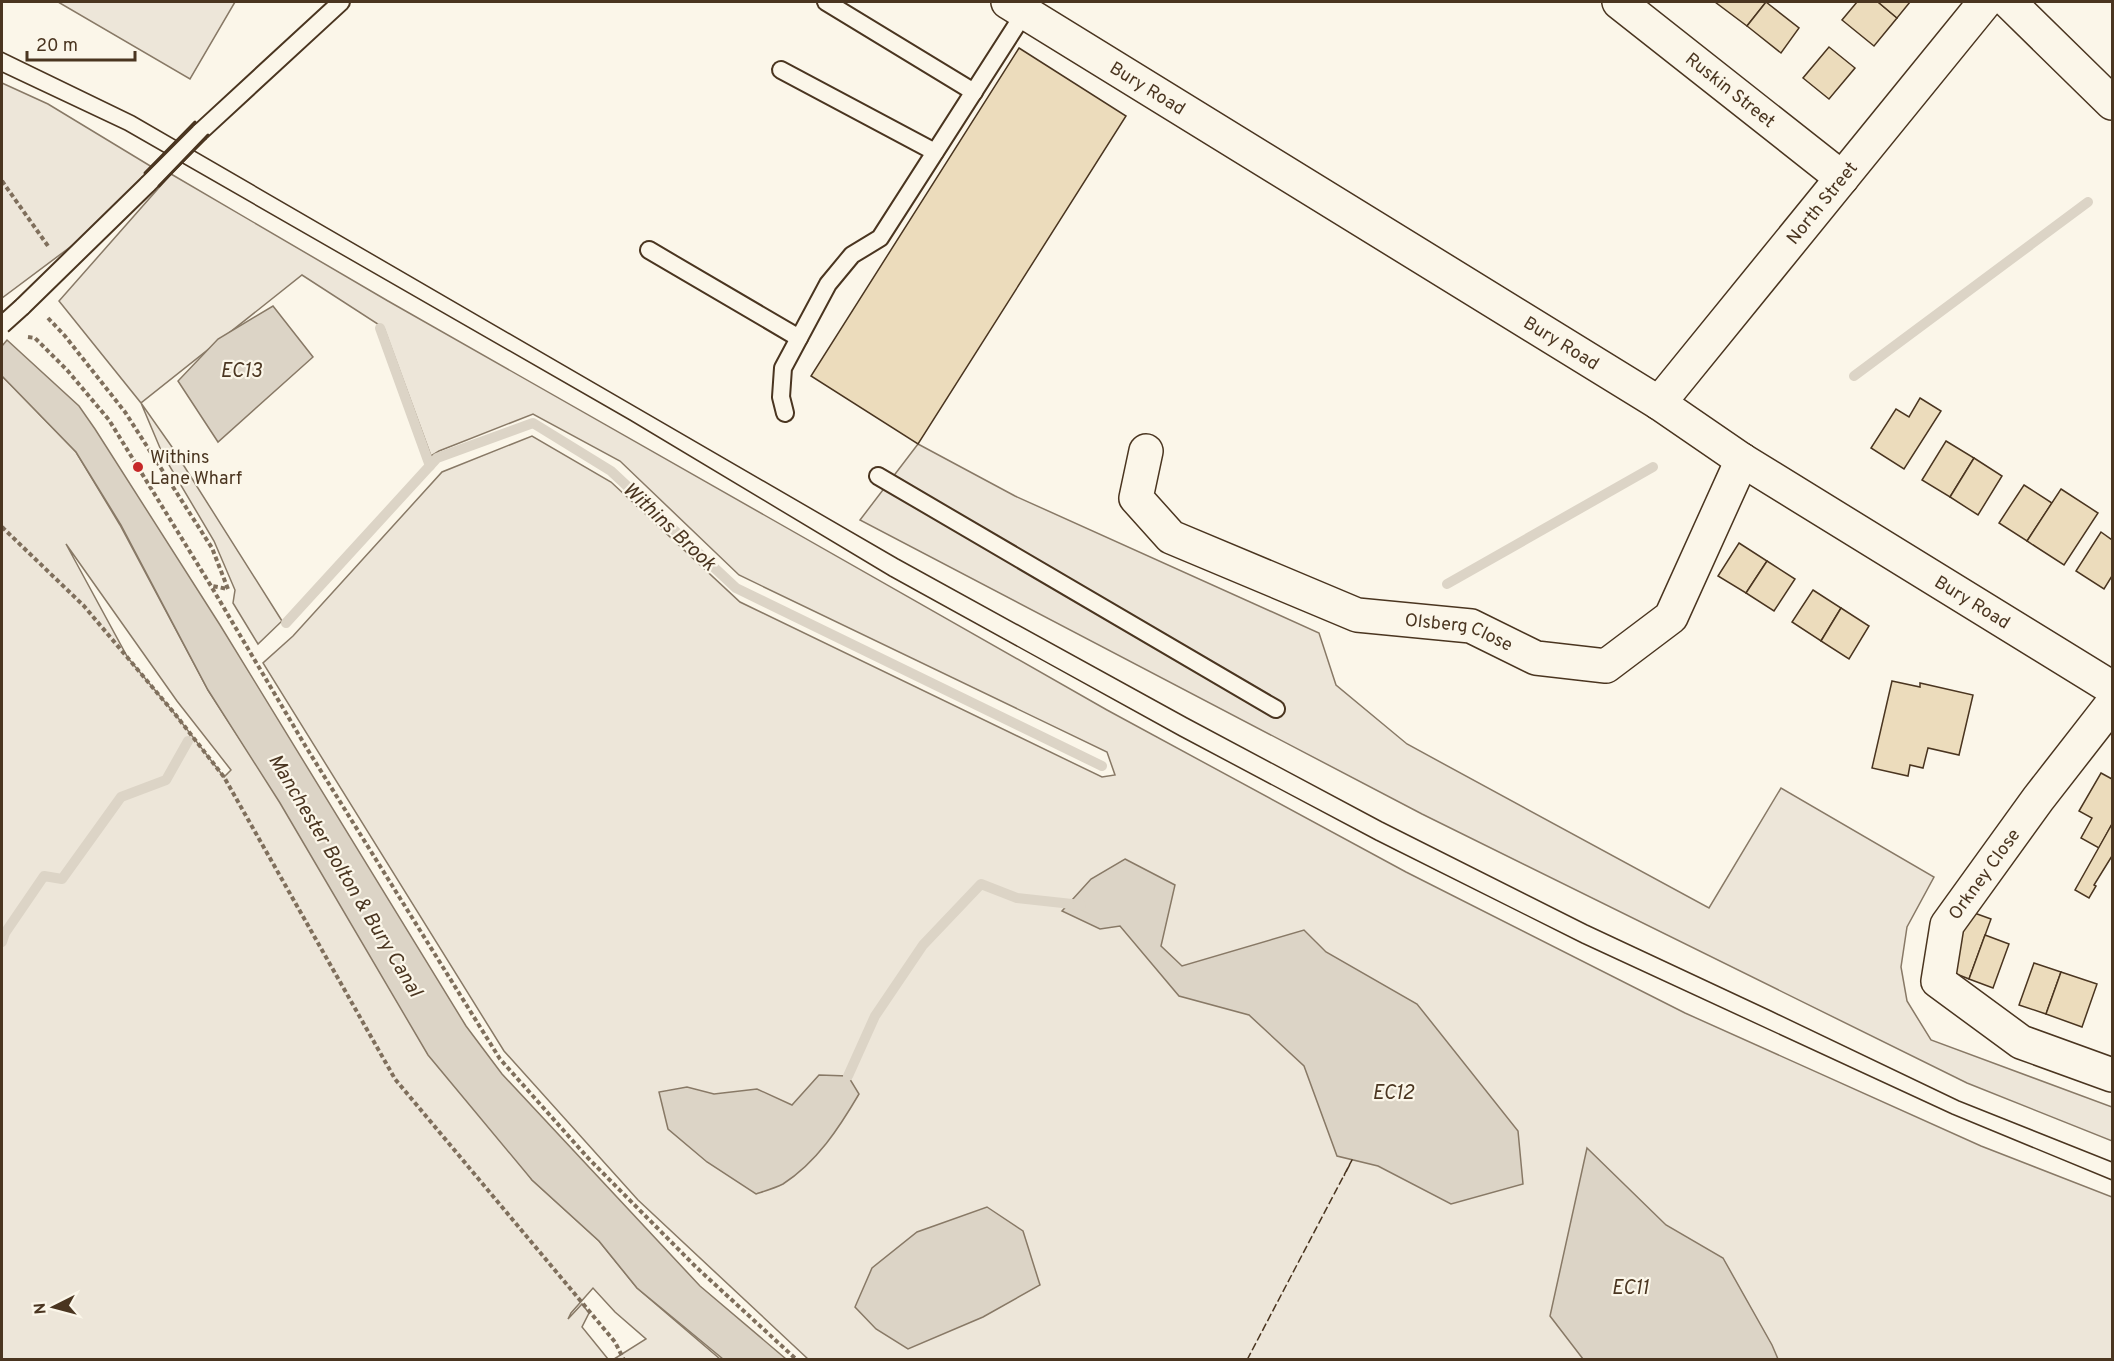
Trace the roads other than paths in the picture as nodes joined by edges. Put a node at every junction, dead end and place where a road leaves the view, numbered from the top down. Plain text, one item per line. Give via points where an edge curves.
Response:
1 (341, 2) edge
2 (826, 2) edge
3 (1619, 2) edge
4 (1985, 2) edge
5 (2009, 2) edge
6 (1016, 7) edge
7 (781, 70) dead end
8 (974, 92) junction
9 (2112, 103) edge
10 (935, 152) junction
11 (1842, 178) junction
12 (649, 250) dead end
13 (2, 325) edge
14 (799, 338) junction
15 (1659, 404) junction
16 (786, 413) dead end
17 (1146, 450) dead end
18 (1742, 460) junction
19 (878, 476) dead end
20 (2112, 688) edge
21 (2112, 704) edge
22 (1276, 709) dead end
23 (2112, 1075) edge

1 - 13 lane, bridge via 200,132
2 - 8 lane
3 - 11 street, Ruskin Street
4 - 11 street, North Street
5 - 9 street
6 - 8 lane
6 - 15 street, Bury Road
7 - 10 lane
8 - 10 lane
10 - 14 lane via 879,238 852,255 828,284
11 - 15 street, North Street
12 - 14 lane
14 - 16 lane via 783,368 781,397
15 - 18 street, Bury Road
17 - 18 street, Olsberg Close via 1136,498 1171,537 1357,615 1471,626 1536,658 1606,666 1671,617
18 - 20 street, Bury Road
19 - 22 lane
21 - 23 street, Orkney Close via 1947,926 1938,981 2021,1042

